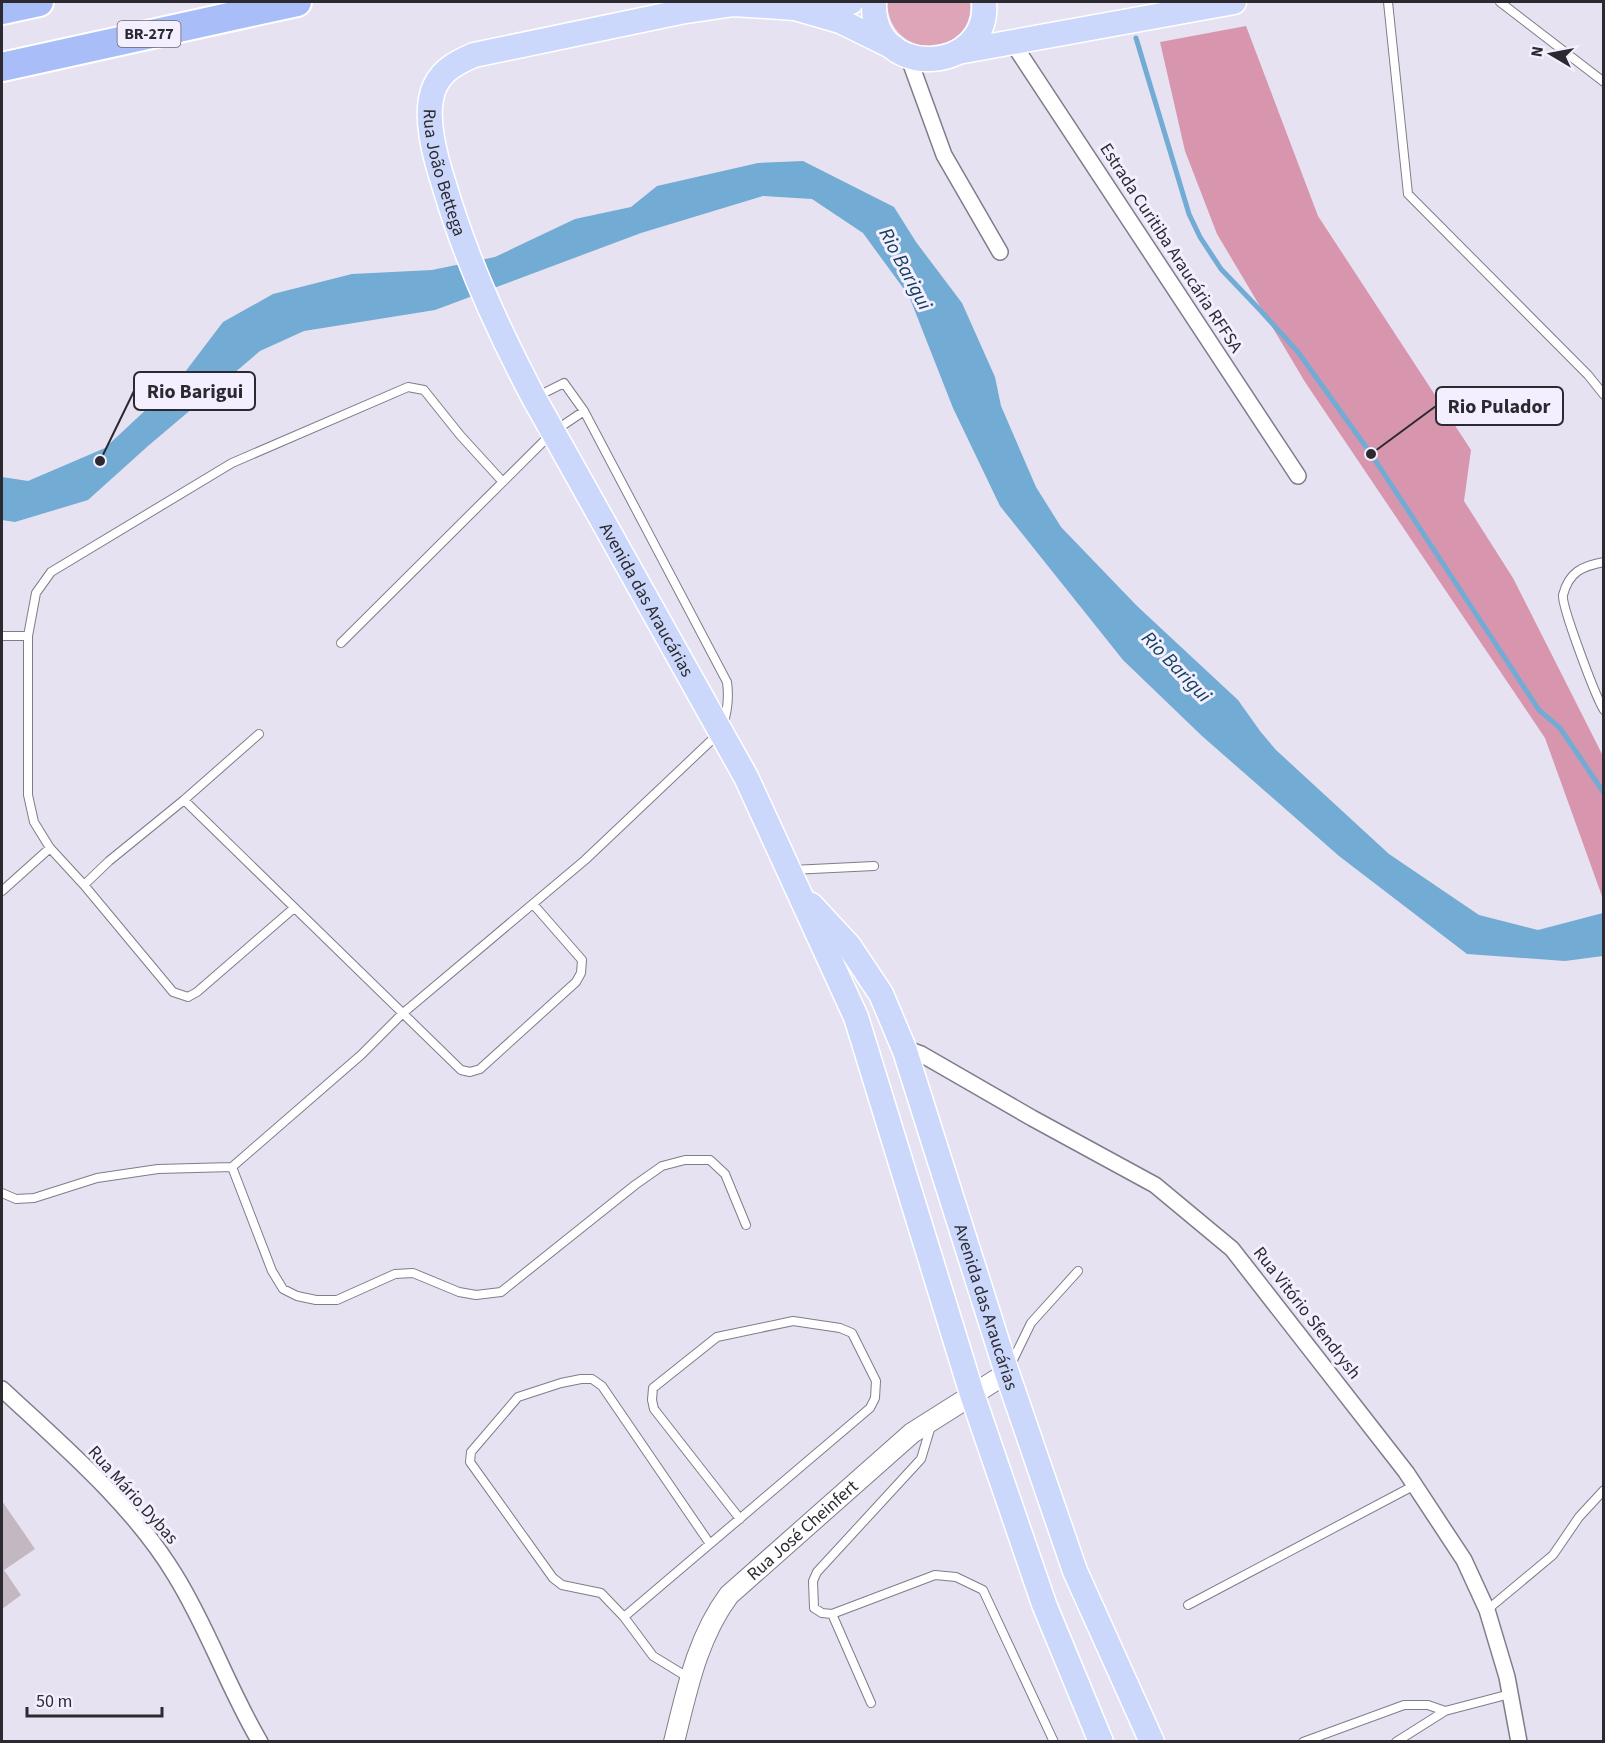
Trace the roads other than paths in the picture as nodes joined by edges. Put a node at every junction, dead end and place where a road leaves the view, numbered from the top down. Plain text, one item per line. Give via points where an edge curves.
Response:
1 (39, 2) edge
2 (297, 2) edge
3 (851, 2) edge
4 (874, 2) edge
5 (984, 2) edge
6 (1234, 2) edge
7 (1388, 2) edge
8 (1500, 2) edge
9 (795, 8) junction
10 (2, 10) edge
11 (1012, 42) junction
12 (900, 51) junction
13 (958, 52) junction
14 (2, 67) edge
15 (1604, 82) edge
16 (1000, 252) dead end
17 (491, 313) joint
18 (1604, 395) edge
19 (534, 398) junction
20 (584, 411) junction
21 (553, 432) junction
22 (1298, 476) dead end
23 (502, 481) junction
24 (1604, 562) edge
25 (2, 636) edge
26 (28, 636) junction
27 (341, 643) dead end
28 (1604, 710) edge
29 (722, 730) junction
30 (259, 734) dead end
31 (184, 800) junction
32 (50, 848) junction
33 (874, 866) dead end
34 (792, 880) junction
35 (84, 885) junction
36 (2, 891) edge
37 (533, 904) junction
38 (294, 909) junction
39 (402, 1014) junction
40 (856, 1017) junction
41 (905, 1051) junction
42 (232, 1167) junction
43 (2, 1193) edge
44 (746, 1226) dead end
45 (1078, 1271) dead end
46 (1006, 1373) junction
47 (2, 1389) edge
48 (972, 1394) junction
49 (933, 1418) junction
50 (1415, 1485) junction
51 (1604, 1490) edge
52 (740, 1519) junction
53 (710, 1544) junction
54 (1188, 1605) dead end
55 (1486, 1610) junction
56 (832, 1614) junction
57 (624, 1617) junction
58 (691, 1678) junction
59 (1510, 1694) junction
60 (871, 1703) dead end
61 (1445, 1711) junction
62 (260, 1742) edge
63 (674, 1742) edge
64 (1054, 1742) edge
65 (1101, 1742) edge
66 (1152, 1742) edge
67 (1303, 1742) edge
68 (1396, 1742) edge
69 (1518, 1742) edge

1 - 10 highway
2 - 14 highway, BR-277
3 - 9 main road
4 - 12 main road via 882,34
5 - 13 main road via 981,25
6 - 11 main road
7 - 18 lane via 1408,194
8 - 15 lane
9 - 12 main road via 850,26
9 - 17 main road, Rua João Bettega via 759,4 712,7 474,55 443,73 435,87 432,139 466,256
11 - 13 main road
11 - 22 street, Estrada Curitiba Araucária RFFSA
12 - 13 main road via 925,60 942,59
12 - 16 street via 944,155
17 - 19 main road, Avenida das Araucárias
19 - 20 lane via 564,383
19 - 21 main road, Avenida das Araucárias
20 - 21 lane
20 - 29 lane via 727,681 728,711
21 - 23 lane
21 - 29 main road, Avenida das Araucárias
23 - 26 lane via 424,390 408,387 232,463 51,572 36,593
23 - 27 lane
24 - 28 lane via 1570,576 1562,598 1594,693
25 - 26 lane
26 - 32 lane via 28,795 34,822
29 - 34 main road, Avenida das Araucárias
29 - 37 lane
30 - 31 lane
31 - 35 lane
31 - 38 lane
32 - 35 lane
32 - 36 lane
33 - 34 lane
34 - 40 main road, Avenida das Araucárias
34 - 41 main road, Avenida das Araucárias via 849,946 881,994
35 - 38 lane via 173,992 188,997
37 - 39 lane
37 - 39 lane via 582,960 581,973 576,982 480,1069 461,1070
38 - 39 lane
39 - 42 lane via 361,1055
40 - 41 main road
40 - 48 main road, Avenida das Araucárias
41 - 46 main road, Avenida das Araucárias
41 - 50 street, Rua Vitório Sfendrysh via 921,1054 1155,1185 1232,1249
42 - 43 lane via 158,1168 97,1178 34,1198 16,1199
42 - 44 lane via 272,1271 283,1289 316,1300 337,1300 395,1274 413,1273 459,1292 501,1292 635,1185 662,1166 685,1160 710,1160 725,1174
45 - 46 lane via 1031,1323
46 - 48 street, Rua José Cheinfert
46 - 66 main road, Avenida das Araucárias via 1075,1571
47 - 62 street, Rua Mário Dybas via 86,1469 152,1541 196,1612
48 - 49 street, Rua José Cheinfert
48 - 65 main road, Avenida das Araucárias via 1044,1604
49 - 56 lane via 921,1460 817,1572 813,1581 814,1608
49 - 58 street, Rua José Cheinfert via 729,1594 704,1636
50 - 54 lane
50 - 55 street, Rua Vitório Sfendrysh via 1464,1560
51 - 55 lane via 1553,1555
52 - 52 lane via 654,1409 653,1388 717,1338 793,1321 852,1333 876,1381 870,1408
52 - 53 lane
53 - 57 lane
53 - 57 lane via 602,1386 592,1379 581,1379 518,1397 471,1452 470,1462 553,1578 562,1585 601,1593
55 - 59 street, Rua Vitório Sfendrysh
56 - 60 lane
56 - 64 lane via 935,1575 956,1578 982,1590
57 - 58 lane via 653,1656
58 - 63 street, Rua José Cheinfert
59 - 61 lane
59 - 69 street, Rua Vitório Sfendrysh
61 - 67 lane via 1428,1705 1404,1705
61 - 68 lane

